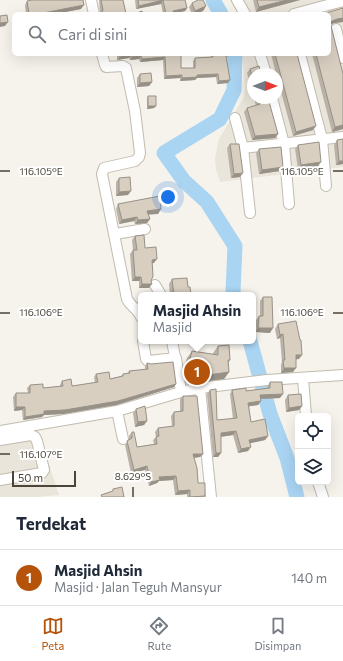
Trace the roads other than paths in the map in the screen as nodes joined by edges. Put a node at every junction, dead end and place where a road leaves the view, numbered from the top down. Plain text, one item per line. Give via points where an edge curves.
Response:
1 (91, 0) edge
2 (237, 0) edge
3 (343, 1) edge
4 (94, 12) edge
5 (244, 12) edge
6 (302, 12) edge
7 (336, 29) dead end
8 (102, 56) edge
9 (261, 56) edge
10 (301, 56) edge
11 (343, 58) edge
12 (264, 68) edge
13 (274, 104) edge
14 (235, 118) dead end
15 (343, 137) edge
16 (322, 139) junction
17 (284, 144) junction
18 (243, 148) junction
19 (326, 186) dead end
20 (289, 204) dead end
21 (250, 213) dead end
22 (145, 229) dead end
23 (115, 234) junction
24 (155, 284) dead end
25 (159, 292) edge
26 (138, 311) edge
27 (144, 344) edge
28 (173, 344) edge
29 (176, 357) junction
30 (343, 375) edge
31 (303, 378) junction
32 (200, 388) junction
33 (181, 392) junction
34 (117, 410) junction
35 (306, 413) edge
36 (0, 431) edge
37 (123, 439) dead end
38 (0, 440) edge
39 (0, 480) edge
40 (319, 485) edge
41 (211, 497) edge
42 (323, 497) edge

1 - 4 street
2 - 5 street
3 - 6 street
7 - 11 street
8 - 23 street via 106,67 123,66 127,69 140,153 135,161 105,168 102,171
9 - 12 street
10 - 16 street
13 - 17 street
14 - 18 street
15 - 16 street
16 - 17 street
16 - 19 street
17 - 18 street
17 - 20 street
18 - 21 street
22 - 23 street
23 - 26 street via 127,299
24 - 25 street
27 - 29 street via 148,362
28 - 29 street
29 - 33 street
30 - 31 street
31 - 32 street
31 - 35 street
32 - 33 street
32 - 41 street
33 - 34 street
34 - 36 street
34 - 37 street
38 - 39 street via 31,435 35,437 44,470 42,473
40 - 42 street

